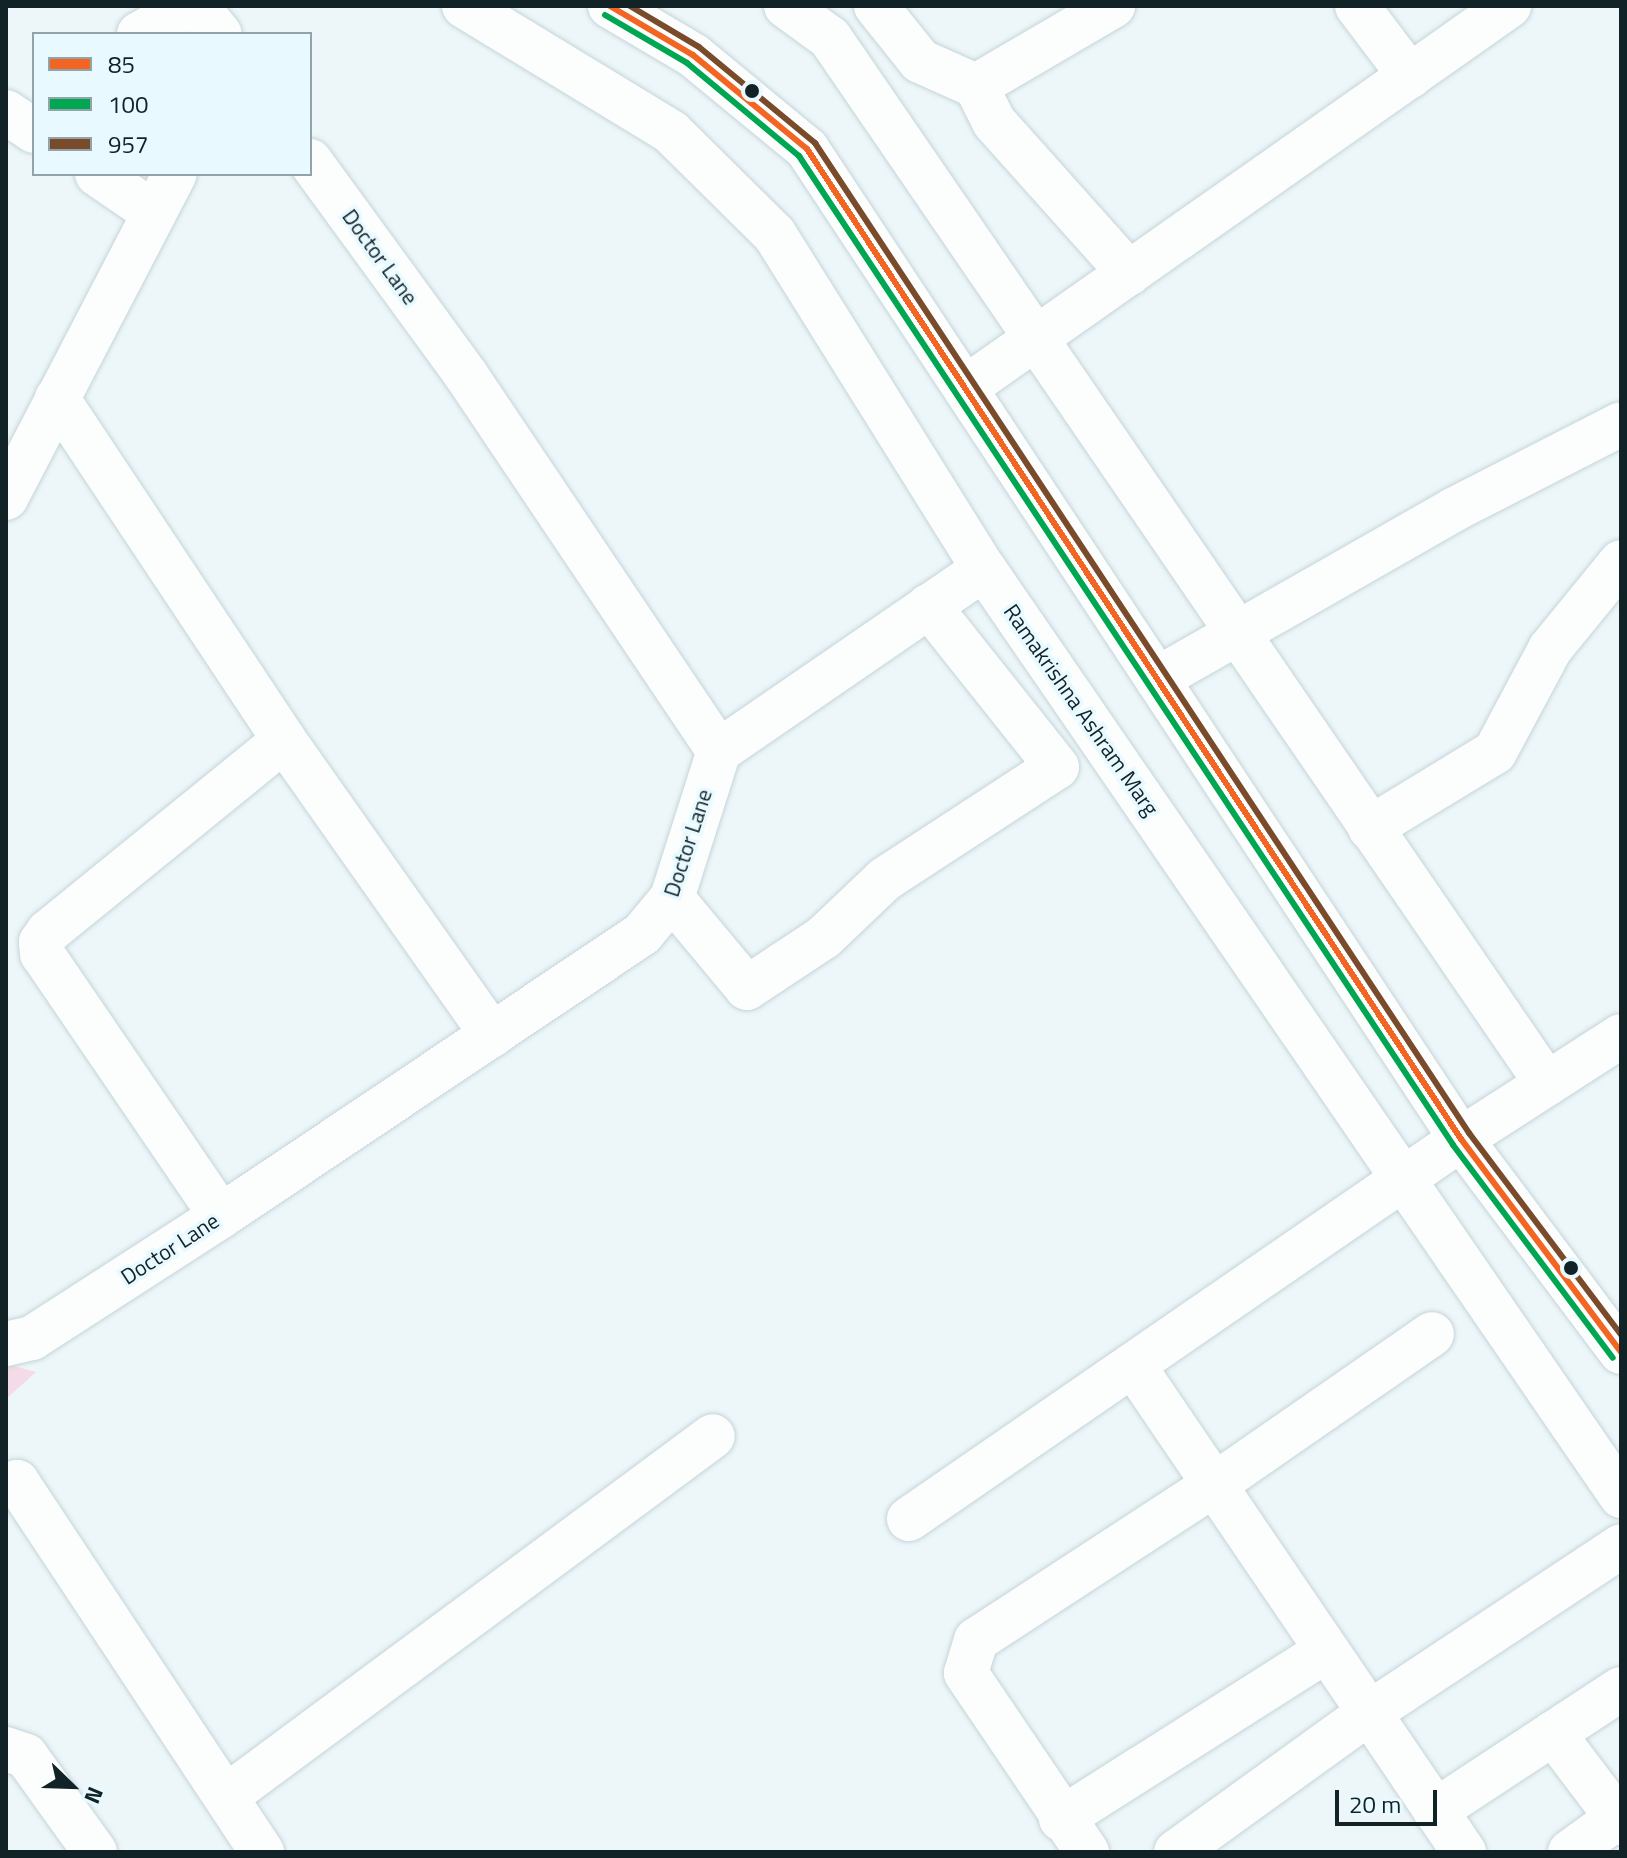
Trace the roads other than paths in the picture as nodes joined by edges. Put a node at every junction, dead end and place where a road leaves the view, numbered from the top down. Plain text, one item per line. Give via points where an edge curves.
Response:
1 (190, 6) edge
2 (197, 6) edge
3 (464, 6) edge
4 (610, 6) edge
5 (786, 6) edge
6 (876, 6) edge
7 (1113, 6) edge
8 (1357, 6) edge
9 (1509, 6) edge
10 (143, 32) edge
11 (218, 32) edge
12 (1410, 76) junction
13 (976, 86) junction
14 (32, 94) edge
15 (6, 110) edge
16 (32, 130) edge
17 (312, 164) edge
18 (100, 176) edge
19 (174, 176) edge
20 (154, 213) junction
21 (1129, 273) junction
22 (1037, 338) junction
23 (965, 388) junction
24 (57, 398) junction
25 (1621, 424) edge
26 (6, 498) edge
27 (1621, 562) edge
28 (984, 569) junction
29 (929, 606) junction
30 (1235, 631) junction
31 (1157, 679) junction
32 (284, 740) junction
33 (719, 751) junction
34 (1370, 828) junction
35 (672, 898) junction
36 (492, 1035) junction
37 (1621, 1036) edge
38 (1547, 1084) junction
39 (1461, 1139) junction
40 (1404, 1178) junction
41 (221, 1216) junction
42 (1432, 1334) dead end
43 (6, 1344) edge
44 (1621, 1352) edge
45 (1133, 1365) junction
46 (713, 1436) dead end
47 (1214, 1485) junction
48 (6, 1486) edge
49 (1621, 1496) edge
50 (909, 1519) dead end
51 (1621, 1546) edge
52 (1326, 1651) junction
53 (1621, 1689) edge
54 (1369, 1713) junction
55 (1553, 1733) junction
56 (6, 1749) edge
57 (228, 1795) junction
58 (1435, 1811) junction
59 (1620, 1819) edge
60 (1074, 1835) edge
61 (95, 1852) edge
62 (262, 1852) edge
63 (1176, 1852) edge
64 (1464, 1852) edge
65 (1570, 1852) edge

1 - 10 street
2 - 11 street
3 - 28 street, Ramakrishna Ashram Marg via 671,132 775,235
4 - 23 street via 693,55 807,149
5 - 22 street via 830,38
6 - 13 street via 920,61
7 - 13 street
8 - 12 street
9 - 12 street
12 - 21 street
13 - 21 street via 994,122
14 - 15 street
15 - 16 street
17 - 33 street, Doctor Lane via 466,375
18 - 20 street
19 - 20 street
20 - 24 street
21 - 22 street
22 - 23 street
22 - 30 street
23 - 31 street
24 - 26 street
24 - 32 street
25 - 30 street
27 - 34 street via 1550,649 1495,752
28 - 29 street
28 - 40 street, Ramakrishna Ashram Marg
29 - 33 street
29 - 35 street via 1057,767 885,879 824,937 747,988
30 - 31 street
30 - 34 street
31 - 39 street
32 - 36 street
32 - 41 street via 41,942 42,954
33 - 35 street, Doctor Lane
34 - 38 street
35 - 36 street, Doctor Lane via 642,934
36 - 41 street, Doctor Lane
37 - 38 street
38 - 39 street
39 - 40 street
39 - 44 street
40 - 45 street
40 - 49 street, Ramakrishna Ashram Marg
41 - 43 street, Doctor Lane via 32,1338
42 - 47 street
45 - 47 street
45 - 50 street
46 - 57 street
47 - 52 street
47 - 60 street via 976,1640 968,1657 966,1673
48 - 57 street via 17,1482
51 - 54 street
52 - 54 street
52 - 60 street
53 - 55 street
54 - 58 street
54 - 63 street
55 - 58 street
55 - 59 street
56 - 61 street via 26,1756
57 - 62 street
58 - 64 street
59 - 65 street

